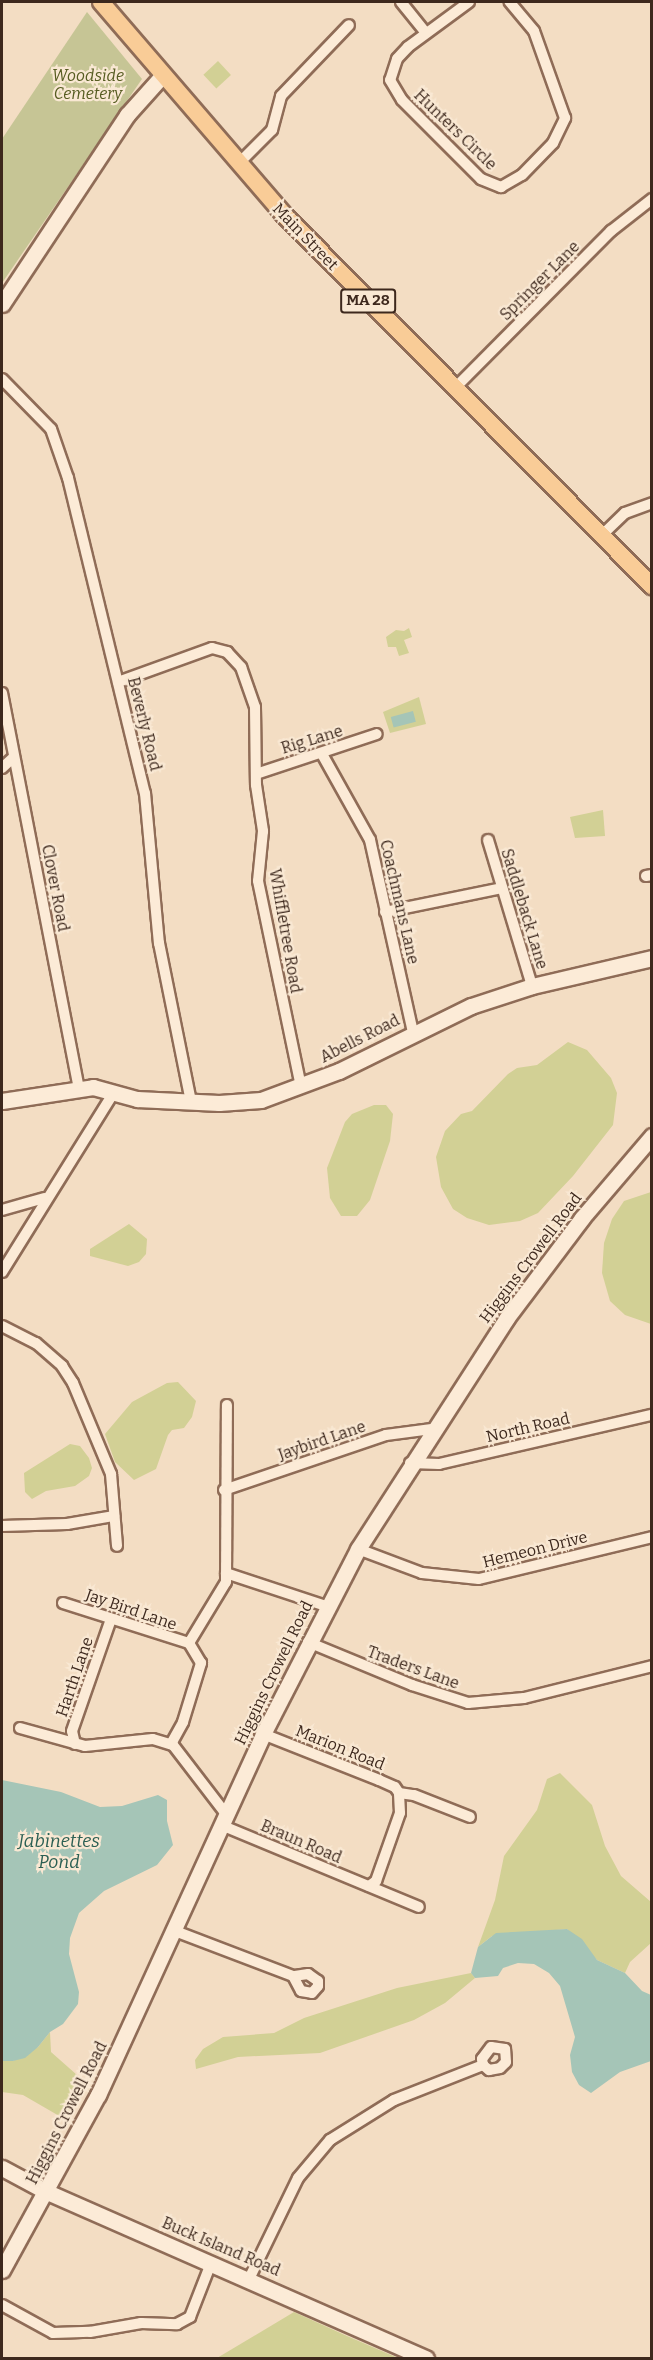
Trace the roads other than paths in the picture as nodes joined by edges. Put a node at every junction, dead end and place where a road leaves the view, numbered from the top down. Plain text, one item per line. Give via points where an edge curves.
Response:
1 (101, 2) edge
2 (401, 2) edge
3 (469, 2) edge
4 (510, 2) edge
5 (349, 25) dead end
6 (425, 32) junction
7 (162, 76) junction
8 (238, 164) junction
9 (651, 199) edge
10 (2, 304) edge
11 (2, 379) edge
12 (454, 388) junction
13 (651, 503) edge
14 (601, 536) junction
15 (651, 586) edge
16 (118, 682) junction
17 (2, 693) edge
18 (377, 734) dead end
19 (322, 754) junction
20 (14, 757) junction
21 (2, 768) edge
22 (256, 774) junction
23 (488, 840) dead end
24 (502, 888) junction
25 (385, 912) junction
26 (651, 958) edge
27 (532, 986) junction
28 (413, 1032) junction
29 (302, 1087) junction
30 (79, 1088) junction
31 (114, 1092) junction
32 (2, 1101) edge
33 (191, 1102) junction
34 (651, 1136) edge
35 (44, 1198) junction
36 (2, 1210) edge
37 (2, 1272) edge
38 (2, 1326) edge
39 (227, 1405) dead end
40 (651, 1415) edge
41 (432, 1429) junction
42 (410, 1463) junction
43 (225, 1490) junction
44 (114, 1516) junction
45 (2, 1526) edge
46 (651, 1537) edge
47 (117, 1546) dead end
48 (358, 1549) junction
49 (226, 1574) junction
50 (63, 1603) dead end
51 (326, 1606) junction
52 (111, 1619) junction
53 (308, 1642) junction
54 (189, 1643) junction
55 (651, 1666) edge
56 (20, 1728) dead end
57 (263, 1734) junction
58 (75, 1744) junction
59 (171, 1744) junction
60 (399, 1793) junction
61 (470, 1817) dead end
62 (224, 1820) junction
63 (369, 1886) junction
64 (419, 1906) dead end
65 (175, 1931) junction
66 (293, 1976) dead end
67 (483, 2065) dead end
68 (2, 2168) edge
69 (47, 2192) junction
70 (211, 2263) junction
71 (2, 2270) edge
72 (249, 2279) junction
73 (2, 2305) edge
74 (426, 2358) edge

1 - 7 main road, Main Street / MA 28
2 - 6 street
3 - 6 street
4 - 6 street, Hunters Circle via 534,32 565,118 553,143 513,182 501,187 481,179 402,100 390,77 397,58
5 - 8 street via 281,96 272,130
7 - 8 main road, Main Street / MA 28
7 - 10 main road via 127,115
8 - 12 main road, Main Street / MA 28
9 - 12 street, Springer Lane via 618,224
11 - 16 street, Beverly Road via 43,418 57,439
12 - 14 main road, Main Street / MA 28
13 - 14 street via 626,513
14 - 15 main road, Main Street / MA 28
16 - 22 street, Whiffletree Road via 212,648 227,652 241,667 255,707
16 - 33 street, Beverly Road via 150,819 159,943
17 - 20 street, Clover Road
18 - 19 street, Rig Lane
19 - 22 street, Rig Lane
19 - 25 street, Coachmans Lane via 370,840
20 - 21 street
20 - 30 street, Clover Road
22 - 29 street, Whiffletree Road via 263,831 258,881
23 - 24 street, Saddleback Lane
24 - 25 street
24 - 27 street, Saddleback Lane
25 - 28 street, Coachmans Lane
26 - 27 main road, Abells Road
27 - 28 main road, Abells Road via 455,1012
28 - 29 main road, Abells Road
29 - 33 main road, Abells Road via 261,1100
30 - 31 main road, Abells Road
30 - 32 main road, Abells Road
31 - 33 main road, Abells Road via 137,1099
31 - 35 street
34 - 41 main road, Higgins Crowell Road via 553,1254
35 - 36 street
35 - 37 street
38 - 44 street via 36,1343 62,1366 73,1383 111,1474
39 - 43 street
40 - 42 street, North Road via 439,1464
41 - 42 main road, Higgins Crowell Road
41 - 43 street, Jaybird Lane via 386,1435
42 - 48 main road, Higgins Crowell Road
43 - 49 street
44 - 45 street via 67,1524
44 - 47 street
46 - 48 street, Hemeon Drive via 479,1579 422,1573
48 - 51 main road, Higgins Crowell Road
49 - 51 street
49 - 54 street via 226,1582
50 - 52 street, Jay Bird Lane
51 - 53 main road, Higgins Crowell Road
52 - 54 street, Jay Bird Lane
52 - 58 street, Harth Lane via 72,1731
53 - 55 street, Traders Lane via 412,1685 468,1702 524,1698
53 - 57 main road, Higgins Crowell Road
54 - 59 street via 201,1663 183,1722
56 - 58 street
57 - 60 street, Marion Road via 395,1787
57 - 62 main road, Higgins Crowell Road
58 - 59 street via 94,1746 153,1739
59 - 62 street via 184,1754
60 - 61 street, Marion Road
60 - 63 street via 400,1813 376,1881
62 - 63 street, Braun Road
62 - 65 main road, Higgins Crowell Road
63 - 64 street, Braun Road
65 - 66 street
65 - 69 main road, Higgins Crowell Road
67 - 72 street via 384,2104 330,2140 298,2178
68 - 69 main road, Buck Island Road
69 - 70 main road, Buck Island Road
69 - 71 main road, Higgins Crowell Road
70 - 72 main road, Buck Island Road
70 - 73 street via 190,2317 177,2324 141,2323 90,2332 53,2332
72 - 74 main road, Buck Island Road

